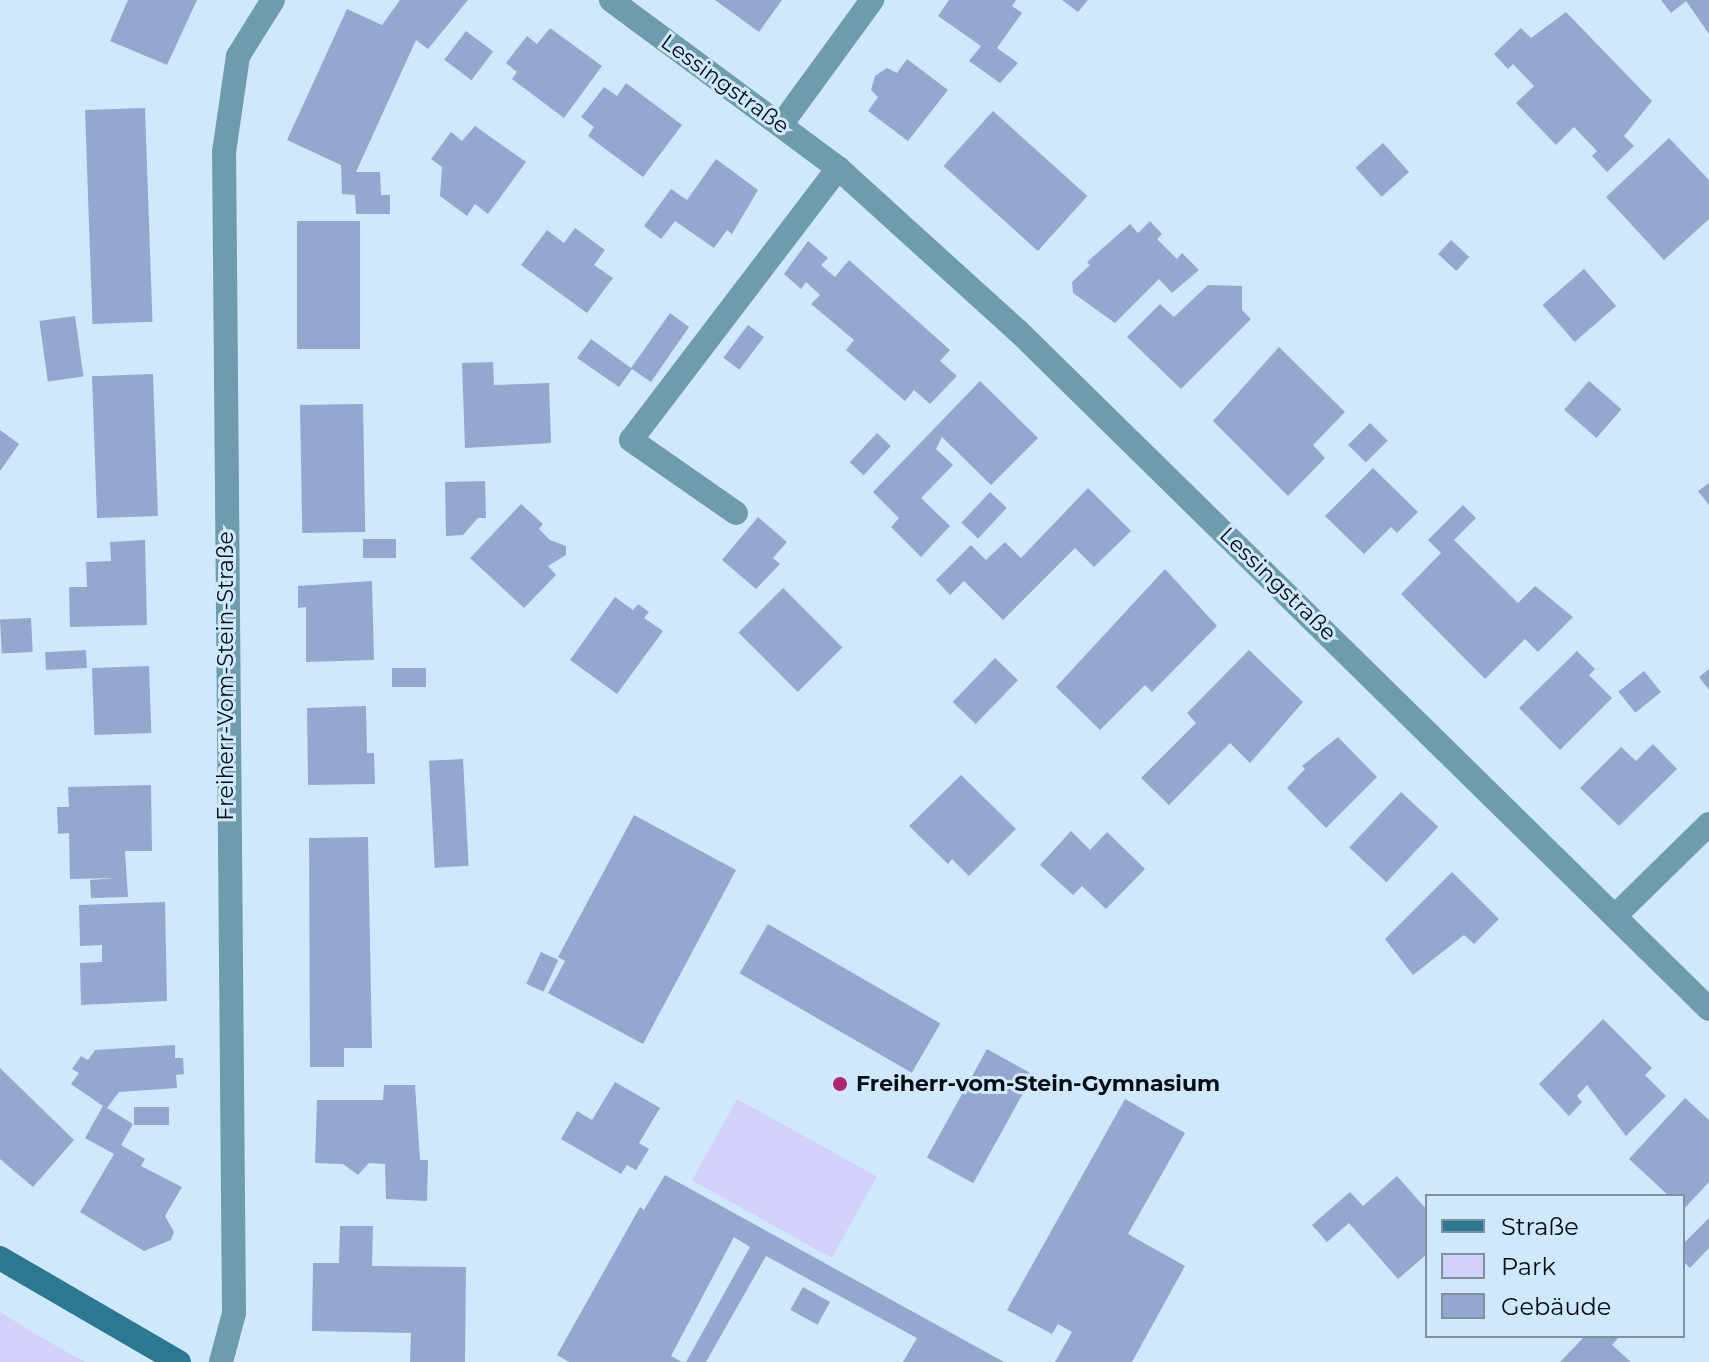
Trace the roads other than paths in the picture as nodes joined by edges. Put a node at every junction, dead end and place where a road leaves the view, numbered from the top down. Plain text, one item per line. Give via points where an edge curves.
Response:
1 (273, 0) edge
2 (611, 0) edge
3 (872, 0) edge
4 (781, 125) junction
5 (838, 168) junction
6 (736, 513) dead end
7 (1709, 824) edge
8 (1616, 915) junction
9 (1709, 1009) edge
10 (0, 1258) edge
11 (179, 1362) edge
12 (221, 1362) edge

1 - 12 street, Freiherr-Vom-Stein-Straße via 238,56 224,152 234,1313
2 - 4 street, Lessingstraße
3 - 4 street
4 - 5 street, Lessingstraße
5 - 6 street via 631,440
5 - 8 street, Lessingstraße via 1018,331
7 - 8 street
8 - 9 street, Lessingstraße
10 - 11 street

